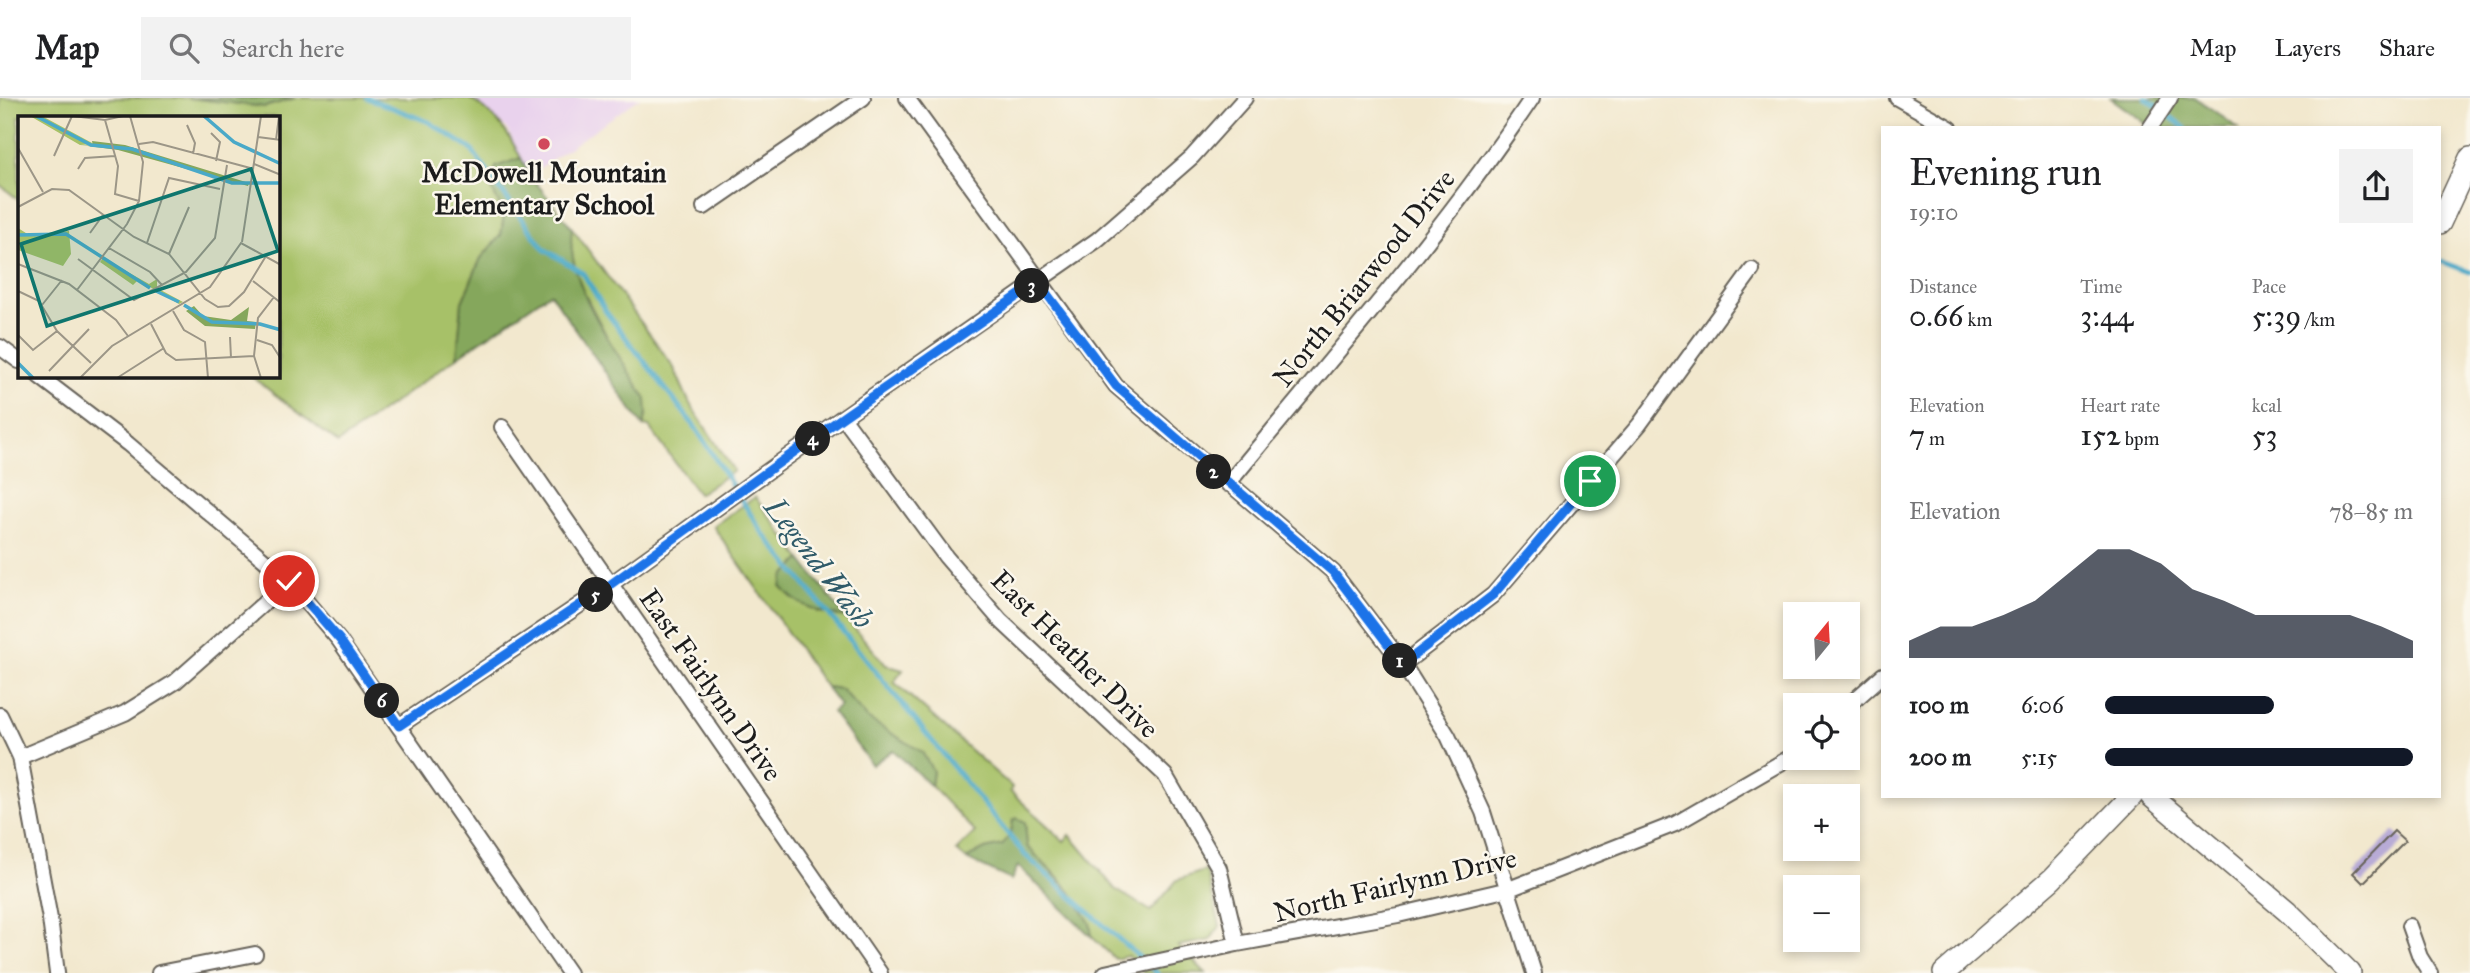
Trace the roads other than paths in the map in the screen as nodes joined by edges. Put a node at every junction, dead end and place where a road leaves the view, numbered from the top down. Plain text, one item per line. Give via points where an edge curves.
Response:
1 (863, 98) edge
2 (906, 98) edge
3 (1245, 98) edge
4 (1532, 98) edge
5 (1897, 98) edge
6 (2170, 98) edge
7 (1946, 126) edge
8 (2151, 126) edge
9 (2470, 158) edge
10 (704, 207) dead end
11 (2441, 221) edge
12 (1752, 270) dead end
13 (1038, 282) junction
14 (0, 347) edge
15 (18, 360) edge
16 (42, 378) edge
17 (843, 417) junction
18 (502, 427) dead end
19 (1228, 484) junction
20 (289, 581) junction
21 (611, 584) junction
22 (1403, 664) junction
23 (1881, 677) edge
24 (1860, 695) edge
25 (0, 716) edge
26 (399, 726) junction
27 (20, 757) junction
28 (1783, 762) edge
29 (2130, 798) edge
30 (2153, 798) edge
31 (1509, 889) junction
32 (2409, 926) dead end
33 (1237, 944) junction
34 (255, 954) dead end
35 (879, 972) edge
36 (57, 973) edge
37 (159, 973) edge
38 (569, 973) edge
39 (1105, 973) edge
40 (1534, 973) edge
41 (1944, 973) edge
42 (2350, 973) edge
43 (2430, 973) edge

1 - 10 street
2 - 13 street
3 - 13 street via 1192,157 1097,240
4 - 19 street, North Briarwood Drive via 1445,219
5 - 7 street
6 - 8 street
9 - 11 main road
12 - 22 street via 1639,425 1493,595
13 - 17 street
13 - 19 street via 1116,386
14 - 15 street
16 - 20 street via 128,444
17 - 21 street
17 - 33 street, East Heather Drive via 946,557 1000,620 1165,775 1219,868
18 - 21 street, East Fairlynn Drive
19 - 22 street via 1333,572
20 - 26 street via 340,640
20 - 27 street via 175,682 124,713
21 - 26 street
21 - 35 street, East Fairlynn Drive
22 - 31 street via 1448,736 1483,812
23 - 24 street
25 - 27 street
26 - 38 street
27 - 36 street
28 - 31 street, North Fairlynn Drive via 1675,824
29 - 41 main road via 2052,879
30 - 42 main road via 2287,911
31 - 33 street, North Fairlynn Drive
31 - 40 street
32 - 43 street
33 - 39 street, North Fairlynn Drive
34 - 37 street

